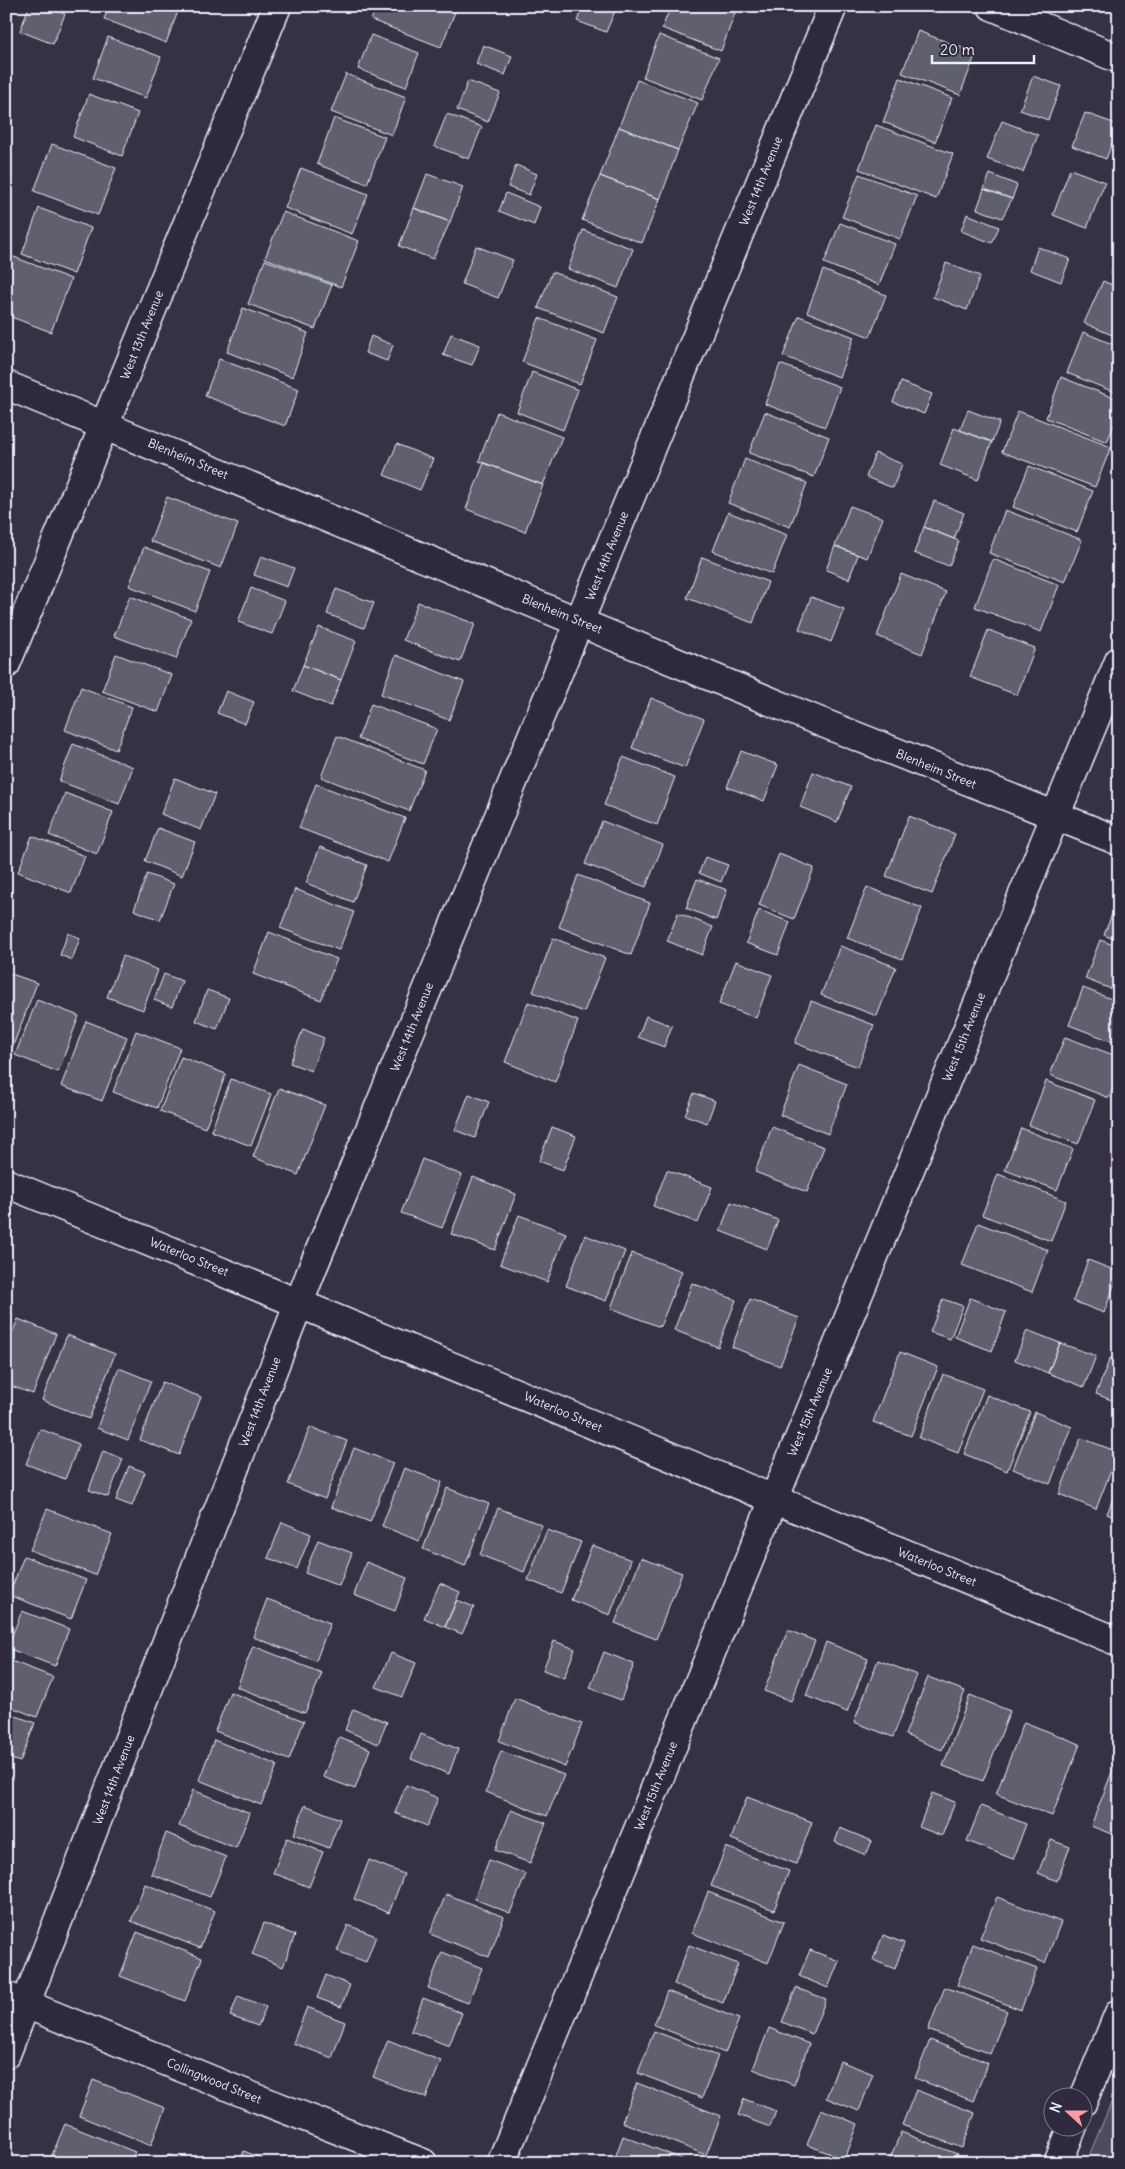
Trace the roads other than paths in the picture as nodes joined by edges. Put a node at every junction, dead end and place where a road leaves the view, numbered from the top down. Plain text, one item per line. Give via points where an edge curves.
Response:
1 (277, 6) edge
2 (833, 6) edge
3 (992, 6) edge
4 (1119, 59) edge
5 (6, 385) edge
6 (105, 425) junction
7 (579, 622) junction
8 (1119, 661) edge
9 (6, 664) edge
10 (1054, 817) junction
11 (1119, 841) edge
12 (6, 1183) edge
13 (299, 1302) junction
14 (773, 1500) junction
15 (1119, 1642) edge
16 (16, 2000) edge
17 (1119, 2013) edge
18 (6, 2054) edge
19 (1089, 2086) edge
20 (1069, 2136) edge
21 (423, 2163) edge
22 (501, 2163) edge
23 (1058, 2163) edge

1 - 6 street, West 13th Avenue
2 - 7 street, West 14th Avenue
3 - 4 street
5 - 6 street, Blenheim Street
6 - 7 street, Blenheim Street
6 - 9 street, West 13th Avenue
7 - 10 street, Blenheim Street
7 - 13 street, West 14th Avenue
8 - 10 street, West 15th Avenue
10 - 11 street, Blenheim Street
10 - 14 street, West 15th Avenue
12 - 13 street, Waterloo Street
13 - 14 street, Waterloo Street
13 - 16 street, West 14th Avenue
14 - 15 street, Waterloo Street
14 - 22 street, West 15th Avenue
16 - 18 street, West 14th Avenue
16 - 21 street, Collingwood Street
17 - 19 street
20 - 23 street

